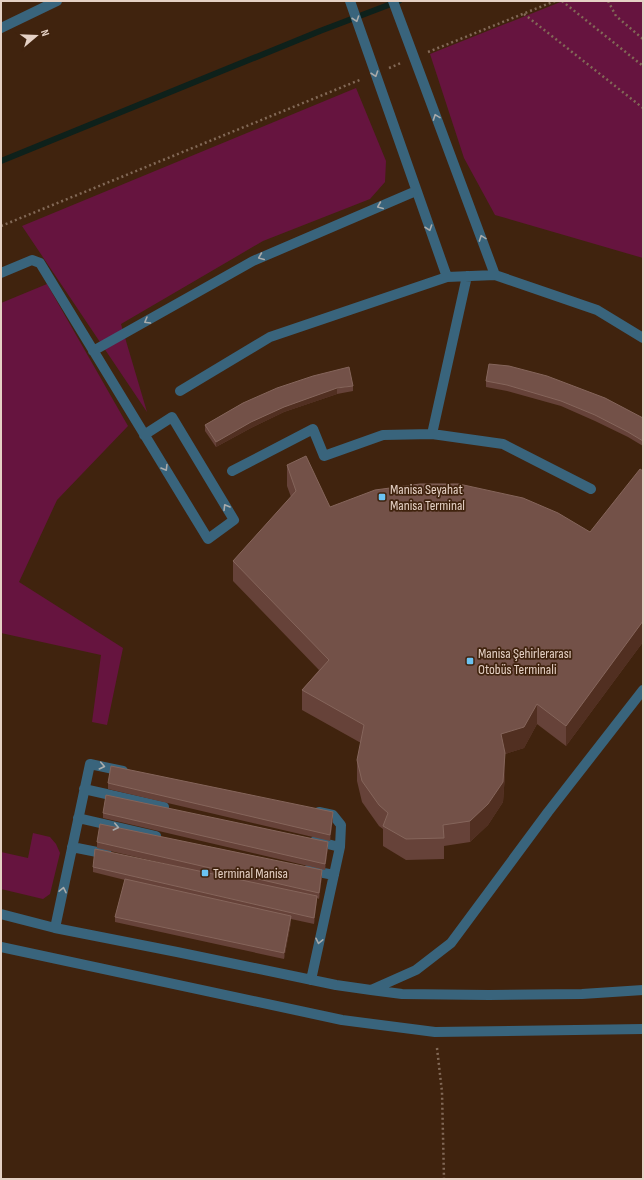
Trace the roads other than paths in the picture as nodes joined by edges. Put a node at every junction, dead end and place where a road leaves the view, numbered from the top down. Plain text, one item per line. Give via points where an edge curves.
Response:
1 (57, 1) edge
2 (350, 1) edge
3 (393, 1) edge
4 (1, 28) edge
5 (416, 191) junction
6 (1, 273) edge
7 (495, 275) junction
8 (467, 276) junction
9 (447, 277) junction
10 (643, 338) edge
11 (94, 351) junction
12 (180, 391) dead end
13 (432, 434) junction
14 (144, 435) junction
15 (232, 471) dead end
16 (591, 489) dead end
17 (643, 690) edge
18 (134, 773) edge
19 (84, 789) junction
20 (175, 810) edge
21 (310, 810) edge
22 (78, 818) junction
23 (163, 838) edge
24 (302, 839) edge
25 (72, 847) junction
26 (340, 847) junction
27 (116, 856) edge
28 (295, 867) edge
29 (334, 875) junction
30 (1, 914) edge
31 (55, 928) junction
32 (1, 947) edge
33 (311, 980) junction
34 (371, 990) junction
35 (643, 990) edge
36 (643, 1028) edge

1 - 4 street
2 -> 5 street
7 -> 3 street
5 -> 9 street
5 -> 11 street via 253,261
6 - 11 street via 32,260 40,263
7 - 8 street
7 - 10 street via 598,310
8 - 9 street
8 - 13 street
9 - 12 street via 270,337
11 - 14 street
13 - 15 street via 383,436 324,456 313,429
13 - 16 street via 503,444
14 -> 14 street via 208,538 234,520 172,417
17 - 34 street via 451,943 416,970
19 -> 18 street via 90,764
19 - 20 street
19 - 22 street
21 - 26 street via 333,815 341,825
22 -> 23 street
22 - 25 street
24 - 26 street
25 - 27 street
31 -> 25 street
26 - 29 street
28 - 29 street
29 -> 33 street via 324,902
30 - 31 street
31 - 33 street
32 - 36 street via 342,1020 435,1032
33 - 34 street
34 - 35 street via 402,994 582,994

